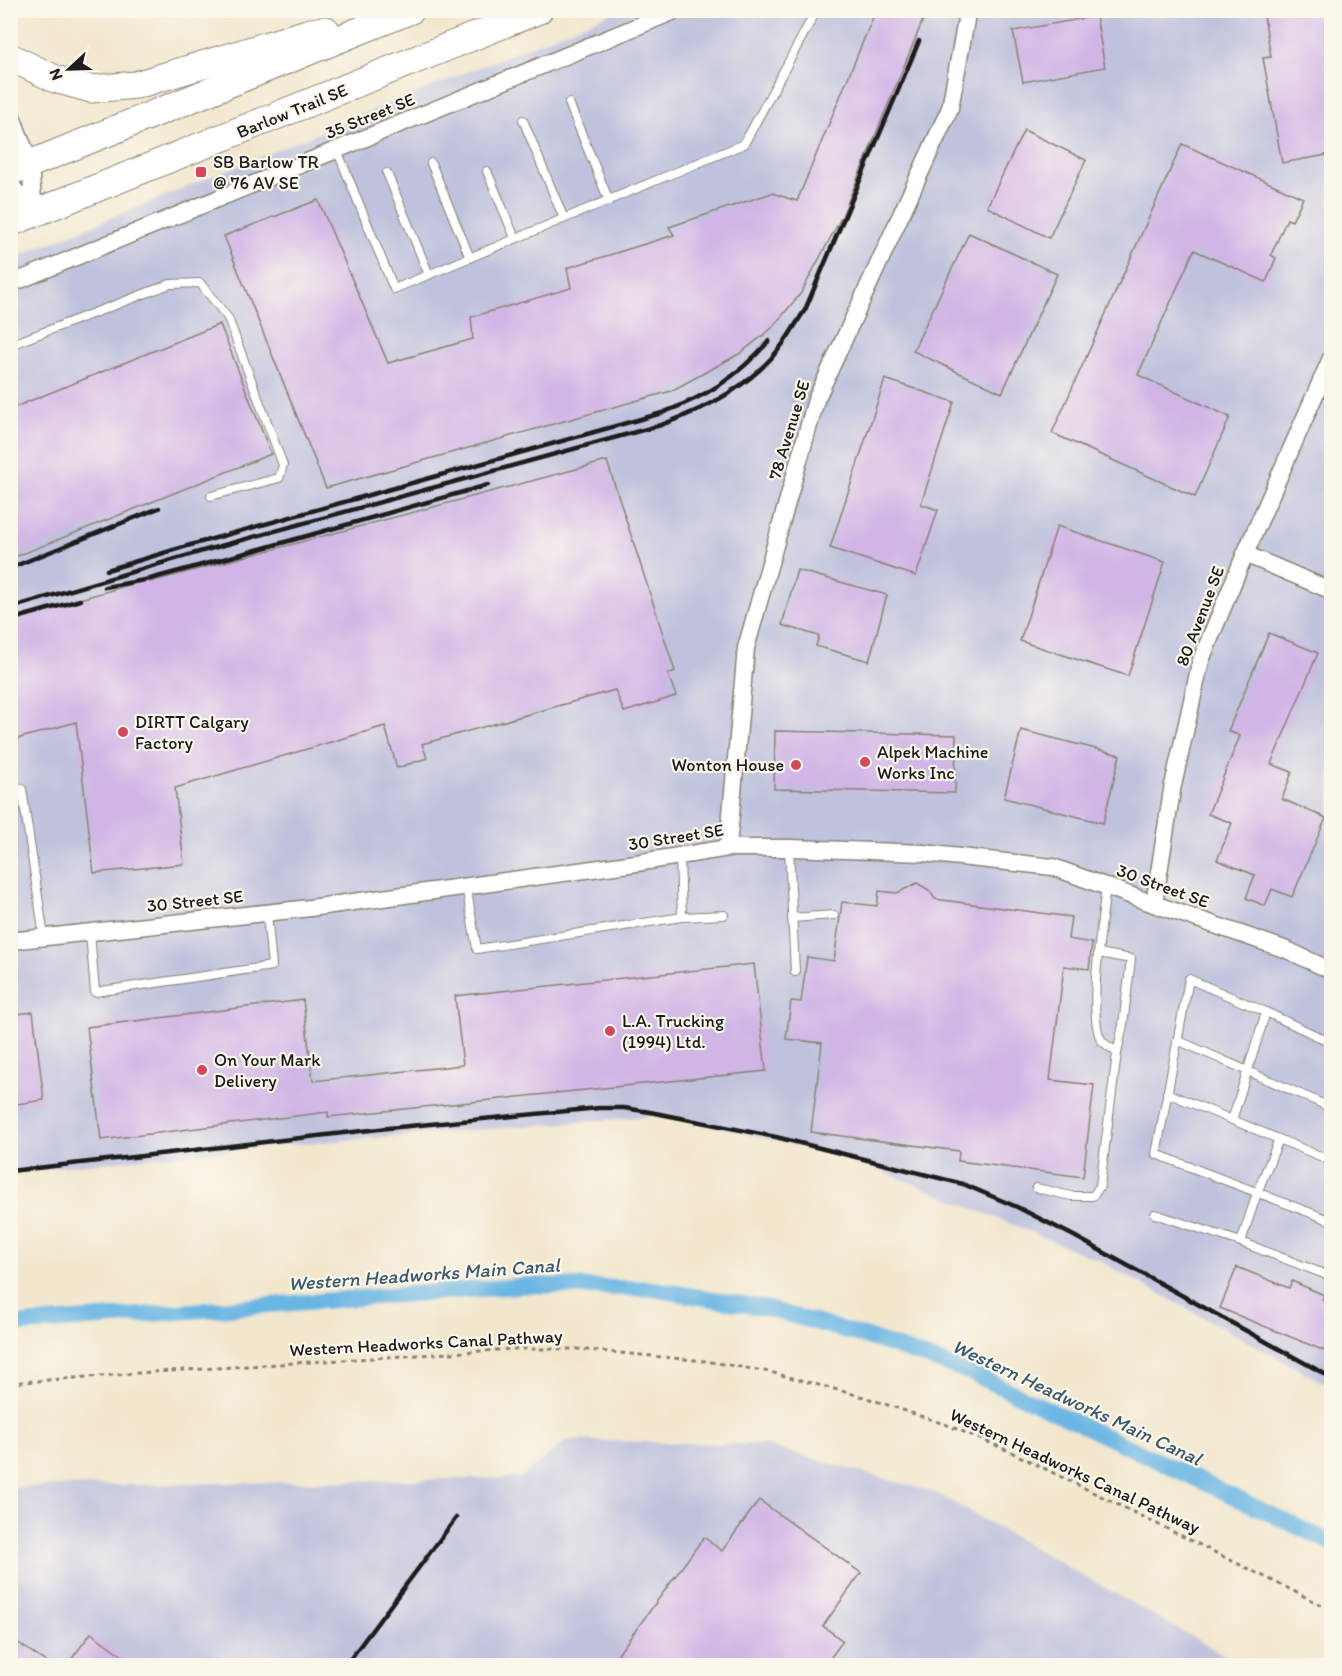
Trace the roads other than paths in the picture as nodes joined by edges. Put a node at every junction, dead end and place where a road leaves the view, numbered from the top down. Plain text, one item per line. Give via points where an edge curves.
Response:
1 (539, 10) edge
2 (677, 10) edge
3 (815, 10) edge
4 (965, 10) edge
5 (401, 14) edge
6 (10, 57) edge
7 (569, 103) dead end
8 (10, 111) edge
9 (523, 120) dead end
10 (337, 150) junction
11 (431, 163) dead end
12 (487, 171) dead end
13 (387, 173) dead end
14 (15, 178) edge
15 (609, 201) junction
16 (22, 218) edge
17 (564, 219) junction
18 (515, 238) junction
19 (470, 258) junction
20 (429, 275) junction
21 (10, 284) edge
22 (10, 345) edge
23 (1332, 356) edge
24 (212, 496) dead end
25 (1245, 554) junction
26 (1332, 591) edge
27 (10, 792) edge
28 (728, 848) junction
29 (789, 848) junction
30 (680, 856) junction
31 (466, 886) junction
32 (1106, 886) junction
33 (1154, 904) junction
34 (267, 913) junction
35 (724, 915) dead end
36 (834, 915) dead end
37 (682, 917) junction
38 (792, 918) junction
39 (90, 933) junction
40 (45, 937) junction
41 (10, 941) edge
42 (1099, 953) junction
43 (1332, 971) edge
44 (795, 972) dead end
45 (1266, 1012) junction
46 (1177, 1040) junction
47 (1332, 1044) edge
48 (1117, 1053) junction
49 (1249, 1070) junction
50 (1167, 1093) junction
51 (1332, 1108) edge
52 (1232, 1120) junction
53 (1279, 1139) junction
54 (1332, 1161) edge
55 (1036, 1188) dead end
56 (1257, 1193) junction
57 (1155, 1214) dead end
58 (1332, 1221) edge
59 (1241, 1242) junction
60 (1332, 1277) edge

1 - 16 main road, Barlow Trail SE
2 - 10 street, 35 Street SE
3 - 15 lane via 744,144
4 - 28 street, 78 Avenue SE via 950,108 816,400 806,434 746,648
5 - 6 main road via 311,32 136,85 91,88 55,78
5 - 14 main road
7 - 15 lane
8 - 14 street
9 - 17 lane
10 - 20 lane via 394,289
10 - 21 street, 35 Street SE
11 - 19 lane
12 - 18 lane
13 - 20 lane
14 - 16 street
14 - 16 street
15 - 17 lane
17 - 18 lane
18 - 19 lane
19 - 20 lane
22 - 24 lane via 170,284 200,283 228,318 283,465 279,478
23 - 25 street, 80 Avenue SE
25 - 26 street
25 - 33 street, 80 Avenue SE via 1201,660 1172,790
27 - 40 lane via 22,789
28 - 29 street, 30 Street SE
28 - 30 street, 30 Street SE
29 - 32 street, 30 Street SE via 923,853 1053,867
29 - 38 lane
30 - 31 street, 30 Street SE
30 - 37 lane
31 - 34 street, 30 Street SE
31 - 37 lane via 477,949
32 - 33 street, 30 Street SE
32 - 42 lane
33 - 43 street, 30 Street SE via 1287,950
34 - 39 street, 30 Street SE
34 - 39 lane via 272,966 95,992
35 - 37 lane
36 - 38 lane
38 - 44 lane
39 - 40 street, 30 Street SE
40 - 41 street, 30 Street SE
42 - 48 lane via 1095,1016 1102,1040
42 - 48 lane via 1131,959
45 - 46 lane via 1189,979
45 - 47 lane
45 - 49 lane
46 - 49 lane
46 - 50 lane
48 - 55 lane via 1100,1186 1093,1196 1071,1196
49 - 51 lane
49 - 52 lane
50 - 52 lane
50 - 56 lane via 1156,1154
52 - 53 lane
53 - 54 lane
53 - 56 lane
56 - 58 lane
56 - 59 lane
57 - 59 lane
59 - 60 lane

